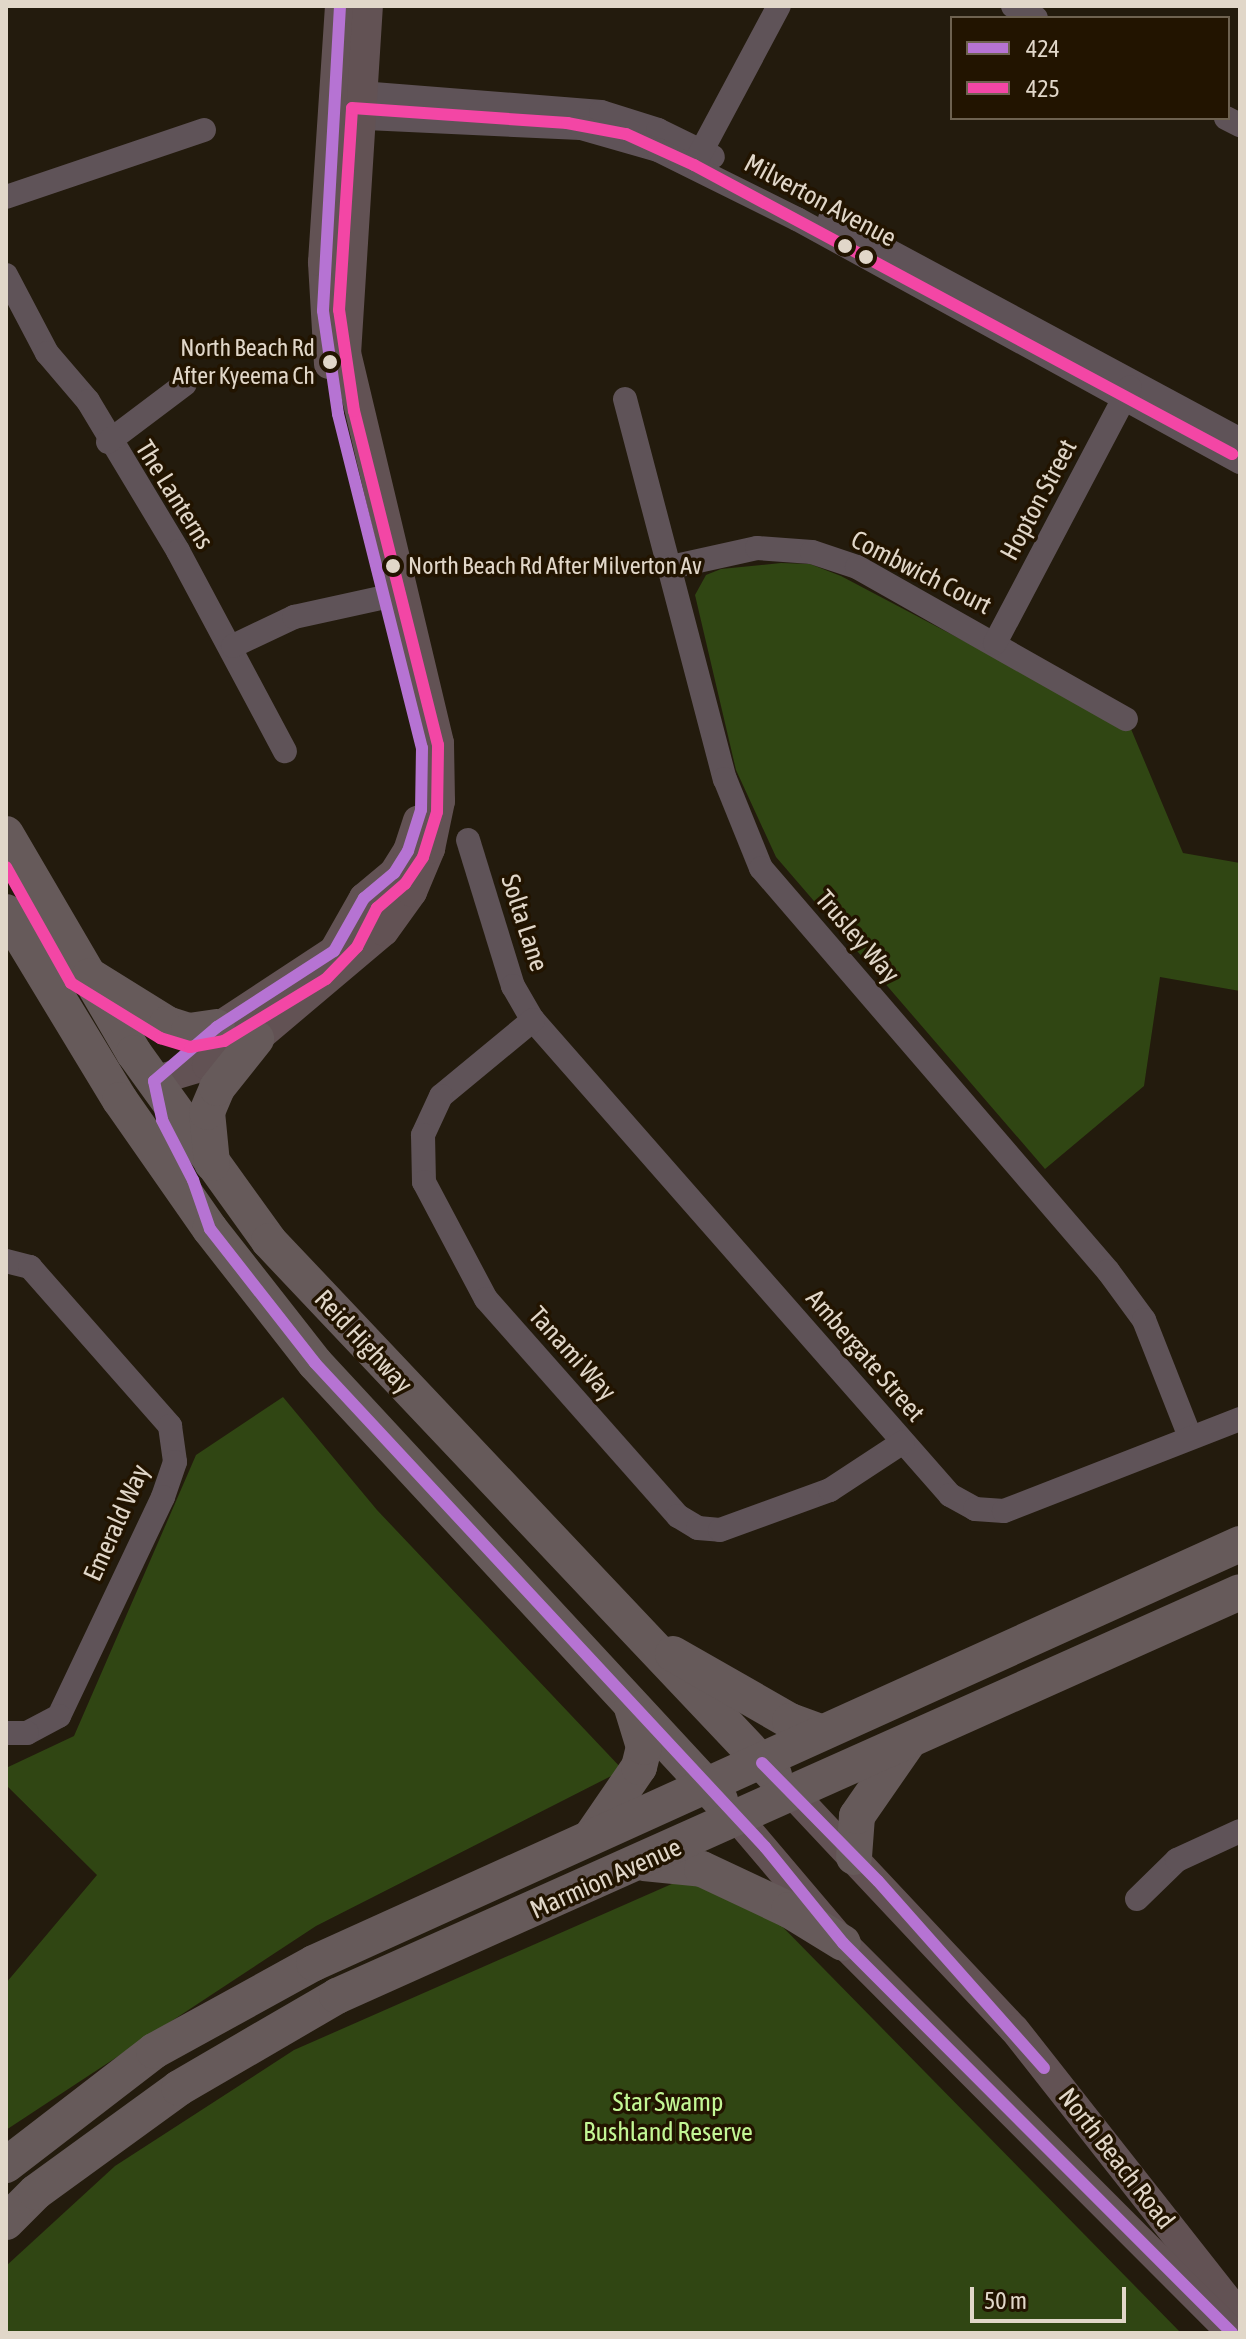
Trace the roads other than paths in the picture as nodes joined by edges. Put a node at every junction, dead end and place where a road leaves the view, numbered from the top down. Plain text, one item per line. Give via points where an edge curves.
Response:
1 (340, 6) edge
2 (368, 6) edge
3 (779, 6) edge
4 (1013, 6) edge
5 (1032, 16) edge
6 (350, 105) junction
7 (204, 130) dead end
8 (697, 158) junction
9 (6, 197) edge
10 (6, 275) edge
11 (185, 384) dead end
12 (1128, 392) junction
13 (625, 399) dead end
14 (1240, 440) edge
15 (108, 442) junction
16 (1240, 462) edge
17 (671, 567) junction
18 (395, 595) junction
19 (995, 643) junction
20 (233, 646) junction
21 (1126, 719) dead end
22 (285, 751) dead end
23 (6, 834) edge
24 (468, 840) dead end
25 (6, 912) edge
26 (82, 971) junction
27 (67, 1018) junction
28 (533, 1020) junction
29 (217, 1027) junction
30 (256, 1039) junction
31 (154, 1081) junction
32 (212, 1164) junction
33 (210, 1229) junction
34 (6, 1261) edge
35 (1240, 1419) edge
36 (1190, 1437) junction
37 (903, 1442) junction
38 (1240, 1544) edge
39 (1240, 1592) edge
40 (638, 1634) junction
41 (631, 1707) junction
42 (820, 1732) junction
43 (6, 1733) edge
44 (910, 1740) junction
45 (759, 1760) junction
46 (706, 1785) junction
47 (792, 1793) junction
48 (738, 1819) junction
49 (1240, 1831) edge
50 (591, 1837) junction
51 (854, 1857) junction
52 (639, 1863) junction
53 (1137, 1899) dead end
54 (843, 1943) junction
55 (6, 2165) edge
56 (6, 2222) edge
57 (1240, 2316) edge
58 (1232, 2333) edge

1 - 6 main road
2 - 6 main road
3 - 8 street
4 - 5 street
6 - 8 street, Milverton Avenue via 581,128
6 - 18 main road via 346,354
7 - 9 street
8 - 12 street, Milverton Avenue
10 - 15 street, The Lanterns via 47,353 88,401
11 - 15 street
12 - 14 street, Milverton Avenue
12 - 16 street, Milverton Avenue
12 - 19 street, Hopton Street
13 - 17 street, Trusley Way
15 - 20 street, The Lanterns
17 - 19 street, Combwich Court via 757,548 812,552 857,567
17 - 36 street, Trusley Way via 725,779 761,868 1108,1271 1144,1320
18 - 20 street via 294,617
18 - 29 main road via 422,748 424,776 415,834 394,873 364,898 334,951
18 - 30 main road via 439,743 440,801 430,849 412,892 384,931
19 - 21 street, Combwich Court
20 - 22 street, The Lanterns
23 - 26 highway, Reid Highway
24 - 28 street, Solta Lane via 513,986
25 - 27 highway, Reid Highway
26 - 29 highway via 167,1024 189,1031
26 - 31 highway, Reid Highway
27 - 31 highway
27 - 33 highway, Reid Highway
28 - 37 street, Ambergate Street
28 - 37 street, Tanami Way via 441,1096 423,1135 424,1182 486,1299 678,1516 698,1528 720,1530 830,1490
29 - 31 main road
30 - 31 main road via 207,1065
30 - 32 highway via 217,1088 207,1112
31 - 32 highway, Reid Highway
31 - 33 highway via 162,1120
32 - 40 highway, Reid Highway via 279,1251
33 - 41 highway, Reid Highway via 315,1363
34 - 43 street, Emerald Way via 30,1267 170,1426 175,1462 59,1716 27,1733
35 - 36 street, Ambergate Street
36 - 37 street, Ambergate Street via 1004,1511 975,1509 950,1495
38 - 42 highway, Marmion Avenue
39 - 44 highway, Marmion Avenue
40 - 42 highway via 790,1721
40 - 45 highway, Reid Highway
41 - 46 highway, Reid Highway
41 - 50 highway via 644,1747 639,1767
42 - 45 highway, Marmion Avenue
44 - 47 highway, Marmion Avenue
44 - 51 highway via 857,1816
45 - 46 highway, Marmion Avenue
45 - 47 highway, Reid Highway
46 - 48 highway, Reid Highway
46 - 50 highway, Marmion Avenue
47 - 48 highway, Marmion Avenue
47 - 51 main road, North Beach Road
48 - 52 highway, Marmion Avenue
48 - 54 main road, North Beach Road
49 - 53 street via 1177,1860
50 - 55 highway, Marmion Avenue via 314,1963 154,2051
51 - 57 main road, North Beach Road via 1014,2029
52 - 54 highway via 702,1869 789,1910
52 - 56 highway, Marmion Avenue via 337,1996 179,2088 36,2192
54 - 58 main road, North Beach Road

